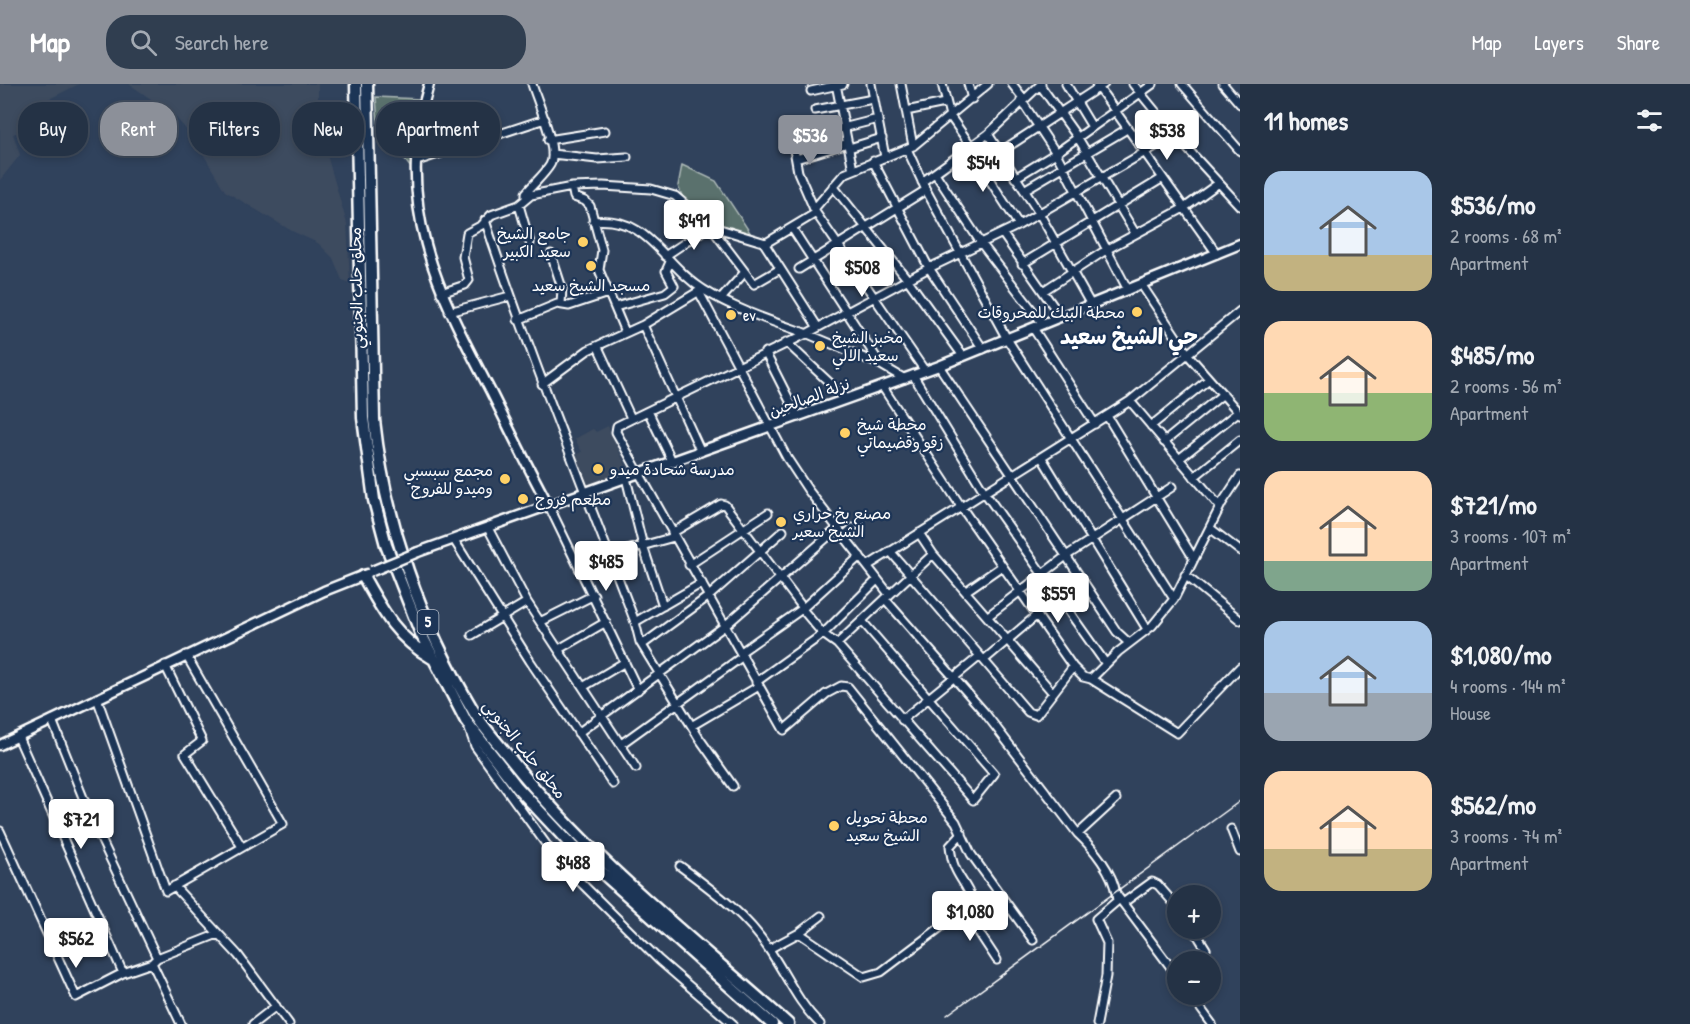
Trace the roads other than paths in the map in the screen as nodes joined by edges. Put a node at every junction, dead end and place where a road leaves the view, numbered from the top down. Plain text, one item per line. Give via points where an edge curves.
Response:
1 (356, 84) edge
2 (367, 84) edge
3 (429, 84) edge
4 (532, 84) edge
5 (839, 84) edge
6 (871, 84) edge
7 (903, 84) edge
8 (942, 84) edge
9 (968, 84) edge
10 (988, 84) edge
11 (1012, 84) edge
12 (1066, 84) edge
13 (1132, 84) edge
14 (1153, 84) edge
15 (1182, 84) edge
16 (1223, 84) edge
17 (1041, 85) edge
18 (1099, 85) edge
19 (811, 91) dead end
20 (1139, 94) junction
21 (873, 99) junction
22 (972, 99) junction
23 (1022, 99) junction
24 (1077, 102) junction
25 (945, 103) junction
26 (1240, 104) edge
27 (841, 106) junction
28 (815, 110) dead end
29 (906, 111) junction
30 (1060, 112) junction
31 (1116, 112) junction
32 (950, 116) junction
33 (545, 118) junction
34 (878, 119) junction
35 (790, 127) dead end
36 (1039, 127) junction
37 (1092, 127) junction
38 (845, 128) junction
39 (1127, 129) junction
40 (605, 131) dead end
41 (1173, 133) junction
42 (819, 134) dead end
43 (988, 134) junction
44 (882, 138) junction
45 (1078, 138) junction
46 (548, 140) junction
47 (849, 146) junction
48 (910, 147) junction
49 (970, 147) junction
50 (1240, 151) edge
51 (1000, 152) junction
52 (1144, 152) junction
53 (1056, 153) junction
54 (1088, 153) junction
55 (552, 154) junction
56 (627, 157) dead end
57 (885, 157) junction
58 (796, 159) junction
59 (417, 161) junction
60 (873, 161) junction
61 (980, 165) junction
62 (1063, 168) junction
63 (853, 170) junction
64 (934, 172) junction
65 (1102, 176) junction
66 (1163, 177) junction
67 (1016, 178) junction
68 (922, 182) junction
69 (1219, 183) junction
70 (833, 186) junction
71 (572, 188) junction
72 (926, 190) junction
73 (1024, 190) junction
74 (1075, 192) junction
75 (526, 197) junction
76 (519, 205) junction
77 (1119, 205) junction
78 (1240, 206) edge
79 (896, 207) junction
80 (1184, 208) junction
81 (815, 211) junction
82 (1039, 213) junction
83 (485, 220) junction
84 (593, 221) junction
85 (1090, 221) junction
86 (1019, 225) junction
87 (710, 226) junction
88 (866, 226) junction
89 (792, 228) junction
90 (1002, 232) junction
91 (1135, 233) junction
92 (1055, 242) junction
93 (530, 243) dead end
94 (764, 243) junction
95 (839, 243) junction
96 (981, 243) junction
97 (1240, 244) edge
98 (1106, 250) junction
99 (962, 253) junction
100 (551, 254) dead end
101 (1217, 254) junction
102 (665, 256) junction
103 (811, 261) junction
104 (670, 262) junction
105 (1022, 264) junction
106 (929, 268) junction
107 (780, 269) junction
108 (799, 269) dead end
109 (746, 272) junction
110 (1073, 273) junction
111 (908, 280) junction
112 (1141, 284) junction
113 (1128, 290) junction
114 (701, 291) junction
115 (1043, 291) junction
116 (441, 293) junction
117 (608, 293) junction
118 (665, 293) junction
119 (510, 296) junction
120 (875, 296) junction
121 (721, 299) junction
122 (561, 304) junction
123 (1091, 305) junction
124 (615, 307) junction
125 (671, 307) junction
126 (449, 312) junction
127 (845, 312) junction
128 (1240, 312) edge
129 (1061, 317) junction
130 (518, 320) junction
131 (1043, 324) junction
132 (643, 325) junction
133 (817, 326) junction
134 (1033, 328) junction
135 (625, 332) junction
136 (806, 334) junction
137 (1007, 339) junction
138 (786, 342) junction
139 (597, 347) junction
140 (983, 349) junction
141 (765, 352) junction
142 (963, 356) junction
143 (1189, 356) junction
144 (880, 365) junction
145 (738, 366) junction
146 (939, 366) junction
147 (925, 371) junction
148 (909, 377) junction
149 (1209, 379) junction
150 (542, 384) junction
151 (882, 387) junction
152 (1222, 394) junction
153 (675, 397) junction
154 (846, 398) junction
155 (1130, 401) junction
156 (648, 411) junction
157 (1239, 413) edge
158 (1107, 416) junction
159 (798, 417) junction
160 (632, 418) junction
161 (1095, 424) junction
162 (1151, 426) junction
163 (771, 427) junction
164 (1072, 439) junction
165 (1240, 440) edge
166 (1164, 442) junction
167 (701, 452) junction
168 (1042, 458) junction
169 (1179, 459) junction
170 (672, 463) junction
171 (639, 473) junction
172 (1014, 476) junction
173 (1240, 476) edge
174 (1194, 477) junction
175 (626, 478) junction
176 (1172, 487) dead end
177 (587, 493) junction
178 (985, 493) junction
179 (1156, 497) junction
180 (549, 506) junction
181 (1220, 507) junction
182 (962, 508) junction
183 (768, 513) dead end
184 (1123, 519) junction
185 (839, 527) junction
186 (488, 528) junction
187 (853, 528) dead end
188 (1210, 528) junction
189 (742, 529) junction
190 (783, 531) dead end
191 (919, 533) junction
192 (673, 535) junction
193 (845, 535) junction
194 (1092, 539) junction
195 (454, 540) junction
196 (643, 546) junction
197 (890, 551) junction
198 (1240, 551) edge
199 (760, 553) junction
200 (933, 554) junction
201 (609, 555) junction
202 (860, 556) junction
203 (1066, 556) junction
204 (1194, 558) junction
205 (689, 565) junction
206 (868, 565) junction
207 (1002, 566) junction
208 (368, 573) junction
209 (1044, 573) junction
210 (910, 575) junction
211 (1185, 575) junction
212 (780, 579) junction
213 (877, 580) junction
214 (702, 583) junction
215 (966, 591) junction
216 (1020, 591) junction
217 (594, 595) junction
218 (709, 596) junction
219 (887, 596) junction
220 (1174, 598) junction
221 (527, 602) junction
222 (663, 606) junction
223 (802, 608) junction
224 (1037, 615) junction
225 (988, 616) junction
226 (503, 617) junction
227 (1240, 620) edge
228 (862, 621) junction
229 (540, 622) junction
230 (606, 622) junction
231 (635, 622) junction
232 (726, 625) junction
233 (1147, 629) junction
234 (823, 634) junction
235 (472, 635) dead end
236 (1009, 640) junction
237 (1129, 643) junction
238 (837, 644) junction
239 (642, 645) junction
240 (559, 650) junction
241 (742, 654) junction
242 (186, 655) junction
243 (433, 658) junction
244 (982, 658) junction
245 (625, 662) junction
246 (1106, 664) junction
247 (165, 665) junction
248 (1073, 667) junction
249 (1240, 668) edge
250 (661, 673) junction
251 (955, 677) junction
252 (1092, 679) junction
253 (757, 684) junction
254 (583, 687) junction
255 (638, 690) junction
256 (1053, 693) junction
257 (97, 698) junction
258 (928, 698) junction
259 (679, 702) junction
260 (603, 717) junction
261 (52, 720) junction
262 (902, 720) junction
263 (466, 721) junction
264 (693, 725) junction
265 (578, 733) junction
266 (18, 736) junction
267 (621, 744) junction
268 (0, 745) edge
269 (636, 768) dead end
270 (613, 784) dead end
271 (733, 786) dead end
272 (1116, 799) dead end
273 (1230, 830) dead end
274 (0, 831) edge
275 (962, 833) junction
276 (1077, 834) junction
277 (242, 847) junction
278 (1240, 852) edge
279 (680, 866) dead end
280 (174, 886) junction
281 (1116, 894) junction
282 (1167, 895) edge
283 (1123, 903) junction
284 (964, 910) junction
285 (821, 916) dead end
286 (799, 933) junction
287 (218, 934) junction
288 (1200, 939) edge
289 (1033, 940) dead end
290 (769, 949) junction
291 (1203, 951) edge
292 (154, 960) junction
293 (997, 960) dead end
294 (1167, 960) edge
295 (123, 973) junction
296 (1199, 1005) edge
297 (276, 1006) junction
298 (180, 1024) edge
299 (253, 1024) edge
300 (289, 1024) edge
301 (733, 1024) edge
302 (772, 1024) edge
303 (788, 1024) edge
304 (820, 1024) edge
305 (1097, 1024) edge
306 (1212, 1024) edge

1 - 243 highway, محلق حلب الجنوبي / 5 via 363,406 368,458 386,545
2 - 303 highway, محلق حلب الجنوبي / 5 via 378,458 398,540 431,630 473,712 527,780 579,837
3 - 59 main road via 422,107
4 - 33 street
5 - 19 street
5 - 27 street
6 - 21 street
7 - 29 street
8 - 25 street
9 - 22 street
10 - 22 street
11 - 23 street
12 - 24 street
13 - 20 street
14 - 20 street
15 - 50 street
16 - 26 street
17 - 23 street
17 - 30 street
18 - 24 street
18 - 31 street
20 - 31 street
20 - 41 street
21 - 27 street
21 - 34 street
22 - 32 street
23 - 36 street
23 - 43 street
24 - 30 street
24 - 37 street
25 - 29 street
25 - 32 street
27 - 28 street
27 - 38 street
29 - 48 street
30 - 36 street
30 - 45 street
31 - 37 street
31 - 39 street
32 - 48 street
32 - 49 street
33 - 46 street
33 - 59 street
34 - 38 street
34 - 44 street
35 - 58 street
36 - 51 street
36 - 53 street
37 - 45 street
38 - 42 street
38 - 47 street
39 - 52 street
39 - 54 street
40 - 46 street
41 - 52 street
41 - 69 street
43 - 49 street
43 - 51 street
44 - 47 street
44 - 57 street
45 - 53 street
45 - 54 street
46 - 55 street
47 - 58 street
47 - 63 street
48 - 57 street
48 - 68 street
49 - 61 street
49 - 64 street
51 - 61 street
51 - 67 street
52 - 65 street
52 - 66 street
53 - 62 street
53 - 67 street
54 - 62 street
54 - 65 street
55 - 56 street via 597,159
55 - 75 street via 552,162
57 - 60 street
58 - 81 street via 802,186
59 - 116 main road via 414,171 422,232
60 - 63 street
60 - 79 street
61 - 86 street
62 - 73 street
62 - 74 street
63 - 70 street
64 - 68 street
64 - 96 street
65 - 74 street
65 - 77 street
66 - 77 street
66 - 80 street
67 - 73 street
68 - 72 street
69 - 78 street
69 - 80 street
70 - 81 street
70 - 88 street
71 - 75 street
71 - 84 street via 574,197 590,206
71 - 87 street via 651,189 675,196
72 - 79 street
72 - 99 street
73 - 82 street
74 - 82 street
74 - 85 street
75 - 76 street
76 - 83 street
76 - 93 street
77 - 85 street
77 - 91 street
79 - 88 street
79 - 106 street
80 - 91 street
80 - 101 street
81 - 89 street
81 - 95 street
82 - 86 street
82 - 92 street
83 - 116 street via 465,236 463,257 468,283
83 - 119 street
84 - 102 street via 626,222
84 - 117 street via 602,250 599,270
85 - 92 street
85 - 98 street
86 - 90 street
87 - 94 street
87 - 102 street
87 - 109 street
88 - 95 street
88 - 111 street
89 - 94 street
89 - 103 street
90 - 96 street
90 - 105 street
91 - 98 street
92 - 105 street
92 - 110 street
94 - 107 street
95 - 103 street
95 - 120 street
96 - 99 street
96 - 131 street
97 - 101 main road, نزلة الصالحين
98 - 110 street
98 - 113 street
99 - 106 street
99 - 137 street
100 - 122 street via 562,288
101 - 112 main road, نزلة الصالحين
102 - 104 street
103 - 108 street
103 - 127 street
104 - 114 street
104 - 118 street via 666,271 674,286
105 - 115 street
106 - 111 street
106 - 140 street
107 - 109 street via 755,284
107 - 133 street
109 - 121 street
110 - 115 street
110 - 123 street
111 - 120 street
111 - 142 street
112 - 113 main road, نزلة الصالحين
112 - 143 street
113 - 123 main road, نزلة الصالحين
114 - 121 street
114 - 125 street
114 - 145 street
115 - 129 street
116 - 126 main road
117 - 122 street via 569,306
117 - 124 street
118 - 124 street
118 - 125 street
119 - 126 street
119 - 130 street
120 - 127 street
120 - 147 street
121 - 136 street
122 - 130 street
123 - 129 main road, نزلة الصالحين
124 - 135 street
125 - 132 street
126 - 180 main road
127 - 133 street
127 - 144 street
128 - 143 street
129 - 131 main road, نزلة الصالحين
130 - 150 street
131 - 134 main road, نزلة الصالحين
132 - 135 street
132 - 153 street
133 - 136 street
134 - 137 main road, نزلة الصالحين
134 - 161 street
135 - 139 street
136 - 138 street
136 - 144 street
137 - 140 main road, نزلة الصالحين
137 - 164 street
138 - 141 street
138 - 154 street
139 - 150 street
139 - 160 street
140 - 142 main road, نزلة الصالحين
141 - 145 street
141 - 159 street
142 - 146 main road, نزلة الصالحين
143 - 149 street
143 - 155 street
144 - 148 street
145 - 153 street
145 - 163 street
146 - 147 main road, نزلة الصالحين
146 - 172 street
147 - 148 main road, نزلة الصالحين
148 - 151 main road, نزلة الصالحين
148 - 178 street
149 - 152 street
149 - 162 street
150 - 177 street
151 - 154 main road, نزلة الصالحين
151 - 182 street
152 - 157 street
152 - 166 street
153 - 156 street
153 - 167 street
154 - 159 main road, نزلة الصالحين
155 - 158 street
155 - 162 street
156 - 160 street
156 - 170 street
157 - 169 street
158 - 161 street
158 - 179 street
159 - 163 main road, نزلة الصالحين
160 - 171 street via 617,426 616,432
161 - 164 street
162 - 166 street
163 - 167 main road, نزلة الصالحين
163 - 185 street via 808,490
164 - 168 street
164 - 184 street
165 - 174 street
166 - 169 street
167 - 170 main road, نزلة الصالحين
168 - 172 street
168 - 194 street
169 - 174 street
170 - 171 main road, نزلة الصالحين
171 - 175 main road, نزلة الصالحين
171 - 192 street
172 - 178 street
172 - 203 street
173 - 181 street
174 - 181 street
175 - 177 main road, نزلة الصالحين
175 - 196 street
176 - 179 street
177 - 180 main road, نزلة الصالحين
177 - 201 street
178 - 182 street
178 - 209 street
179 - 184 street
179 - 204 street
180 - 186 main road, نزلة الصالحين
180 - 217 street
181 - 188 street
182 - 191 street
182 - 207 street
183 - 189 street
184 - 194 street
184 - 220 street
185 - 193 street
185 - 212 street
186 - 195 main road, نزلة الصالحين
186 - 221 street
187 - 193 street
188 - 198 street
188 - 204 street
189 - 192 street via 723,503
189 - 199 street
189 - 205 street
190 - 199 street
191 - 197 street
191 - 200 street
192 - 196 street
192 - 205 street
193 - 202 street
194 - 203 street
194 - 233 street
195 - 208 main road, نزلة الصالحين, bridge
195 - 226 street
196 - 201 street
196 - 222 street
197 - 206 street
197 - 210 street
199 - 212 street
199 - 218 street
200 - 210 street
200 - 215 street
201 - 231 street
202 - 206 street
202 - 223 street
203 - 209 street
203 - 237 street via 1116,632
204 - 211 street
205 - 214 street
206 - 213 street
207 - 215 street
207 - 216 street
208 - 242 main road, نزلة الصالحين
208 - 243 highway via 400,636
209 - 216 street
209 - 246 street
210 - 219 street
210 - 244 street
211 - 220 street
211 - 227 street
212 - 223 street
212 - 232 street
213 - 219 street
213 - 234 street
214 - 218 street
214 - 222 street
215 - 225 street
216 - 224 street
216 - 225 street
217 - 229 street
217 - 230 street
218 - 232 street
218 - 239 street
219 - 228 street
219 - 251 street
220 - 233 street
221 - 226 street
221 - 229 street
222 - 231 street
223 - 234 street
223 - 241 street
224 - 236 street
224 - 248 street
225 - 236 street
226 - 235 street
226 - 265 street
228 - 238 street
228 - 258 street
229 - 240 street
230 - 240 street
230 - 245 street
231 - 239 street
232 - 241 street
232 - 250 street
233 - 237 street
234 - 238 street
234 - 253 street
236 - 244 street
236 - 256 street
237 - 246 street
238 - 262 street
239 - 250 street
240 - 254 street
241 - 253 street
241 - 259 street
242 - 247 main road, نزلة الصالحين
242 - 277 street via 283,824
243 - 263 highway, محلق حلب الجنوبي / 5
244 - 251 street
244 - 256 street via 1028,712 1036,715
245 - 254 street
245 - 255 street
246 - 252 street
247 - 257 main road, نزلة الصالحين
247 - 277 street via 202,741 185,754
248 - 252 street via 1083,677
248 - 256 street
249 - 252 street via 1177,734
250 - 255 street
250 - 259 street
251 - 258 street
251 - 276 street
253 - 264 street
253 - 275 street via 783,730 826,694 841,686 848,687
254 - 260 street
255 - 260 street
257 - 261 main road, نزلة الصالحين
257 - 280 street via 166,891
258 - 262 street
258 - 262 street via 994,774 973,800
259 - 264 street
259 - 267 street
260 - 265 street
260 - 267 street
261 - 266 main road, نزلة الصالحين
261 - 292 street
263 - 301 street via 476,746 556,858 659,960
263 - 302 highway, محلق حلب الجنوبي / 5 via 517,787 572,846
264 - 271 street
265 - 270 street
266 - 268 main road, نزلة الصالحين
266 - 295 street
267 - 269 street
272 - 276 street
273 - 278 street
274 - 295 street via 75,997
275 - 284 street via 950,846 955,874 972,899
275 - 289 street via 971,854
276 - 281 street via 1090,845 1115,885
277 - 280 street
279 - 290 street via 723,899
280 - 287 street
281 - 283 street
281 - 305 street via 1117,901 1096,919 1107,943 1106,976
282 - 283 street via 1152,882
283 - 294 street
284 - 286 street via 897,962 864,977
284 - 293 street
285 - 286 street
286 - 290 street
287 - 292 street
287 - 297 street
288 - 291 street via 1206,949
290 - 304 street via 790,988
292 - 295 street
292 - 298 street
296 - 306 street
297 - 299 street
297 - 300 street

